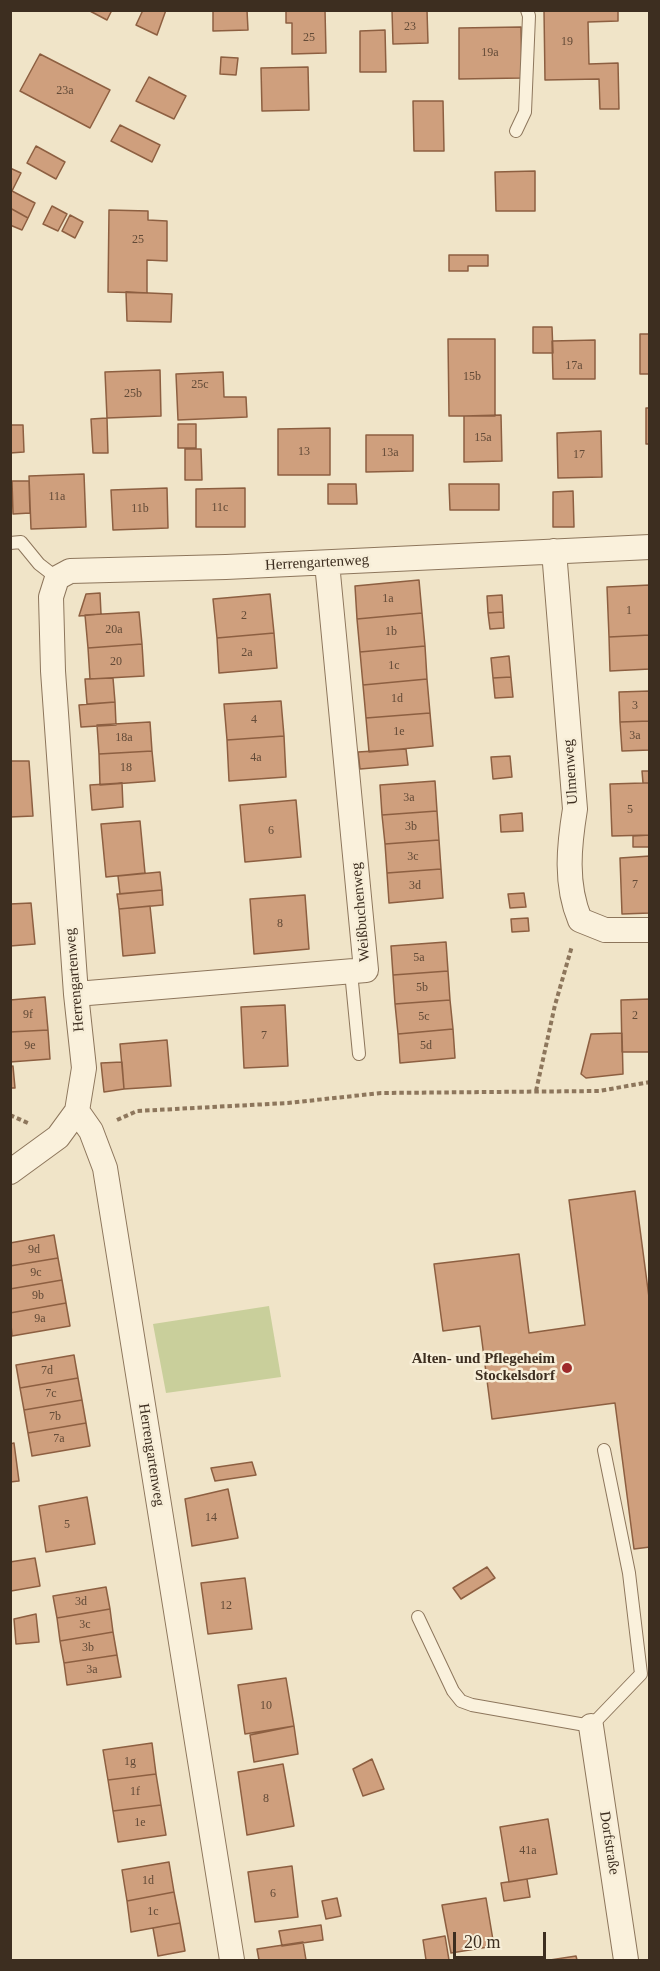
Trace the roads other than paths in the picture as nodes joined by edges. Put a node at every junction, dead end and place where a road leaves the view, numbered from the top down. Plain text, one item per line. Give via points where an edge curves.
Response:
1 (527, 10) edge
2 (516, 131) dead end
3 (10, 543) edge
4 (650, 547) edge
5 (554, 551) junction
6 (327, 563) junction
7 (57, 578) junction
8 (650, 930) edge
9 (351, 972) junction
10 (76, 994) junction
11 (359, 1054) dead end
12 (77, 1111) junction
13 (10, 1172) edge
14 (604, 1450) dead end
15 (418, 1617) dead end
16 (591, 1726) junction
17 (232, 1960) edge
18 (626, 1960) edge

1 - 2 lane via 525,112
3 - 7 lane via 21,542
4 - 5 street, Herrengartenweg
5 - 6 street, Herrengartenweg
5 - 8 street, Ulmenweg via 575,809 569,846 572,902 580,920 605,930
6 - 7 street, Herrengartenweg via 70,571
6 - 9 street, Weißbuchenweg via 366,970
7 - 10 street, Herrengartenweg via 51,597 53,671
9 - 10 street, Weißbuchenweg
9 - 11 lane
10 - 12 street, Herrengartenweg via 84,1068
12 - 13 street via 58,1137
12 - 17 street, Herrengartenweg via 91,1131 105,1168
14 - 16 lane via 629,1573 641,1674
15 - 16 lane via 461,1701
16 - 18 street, Dorfstraße

